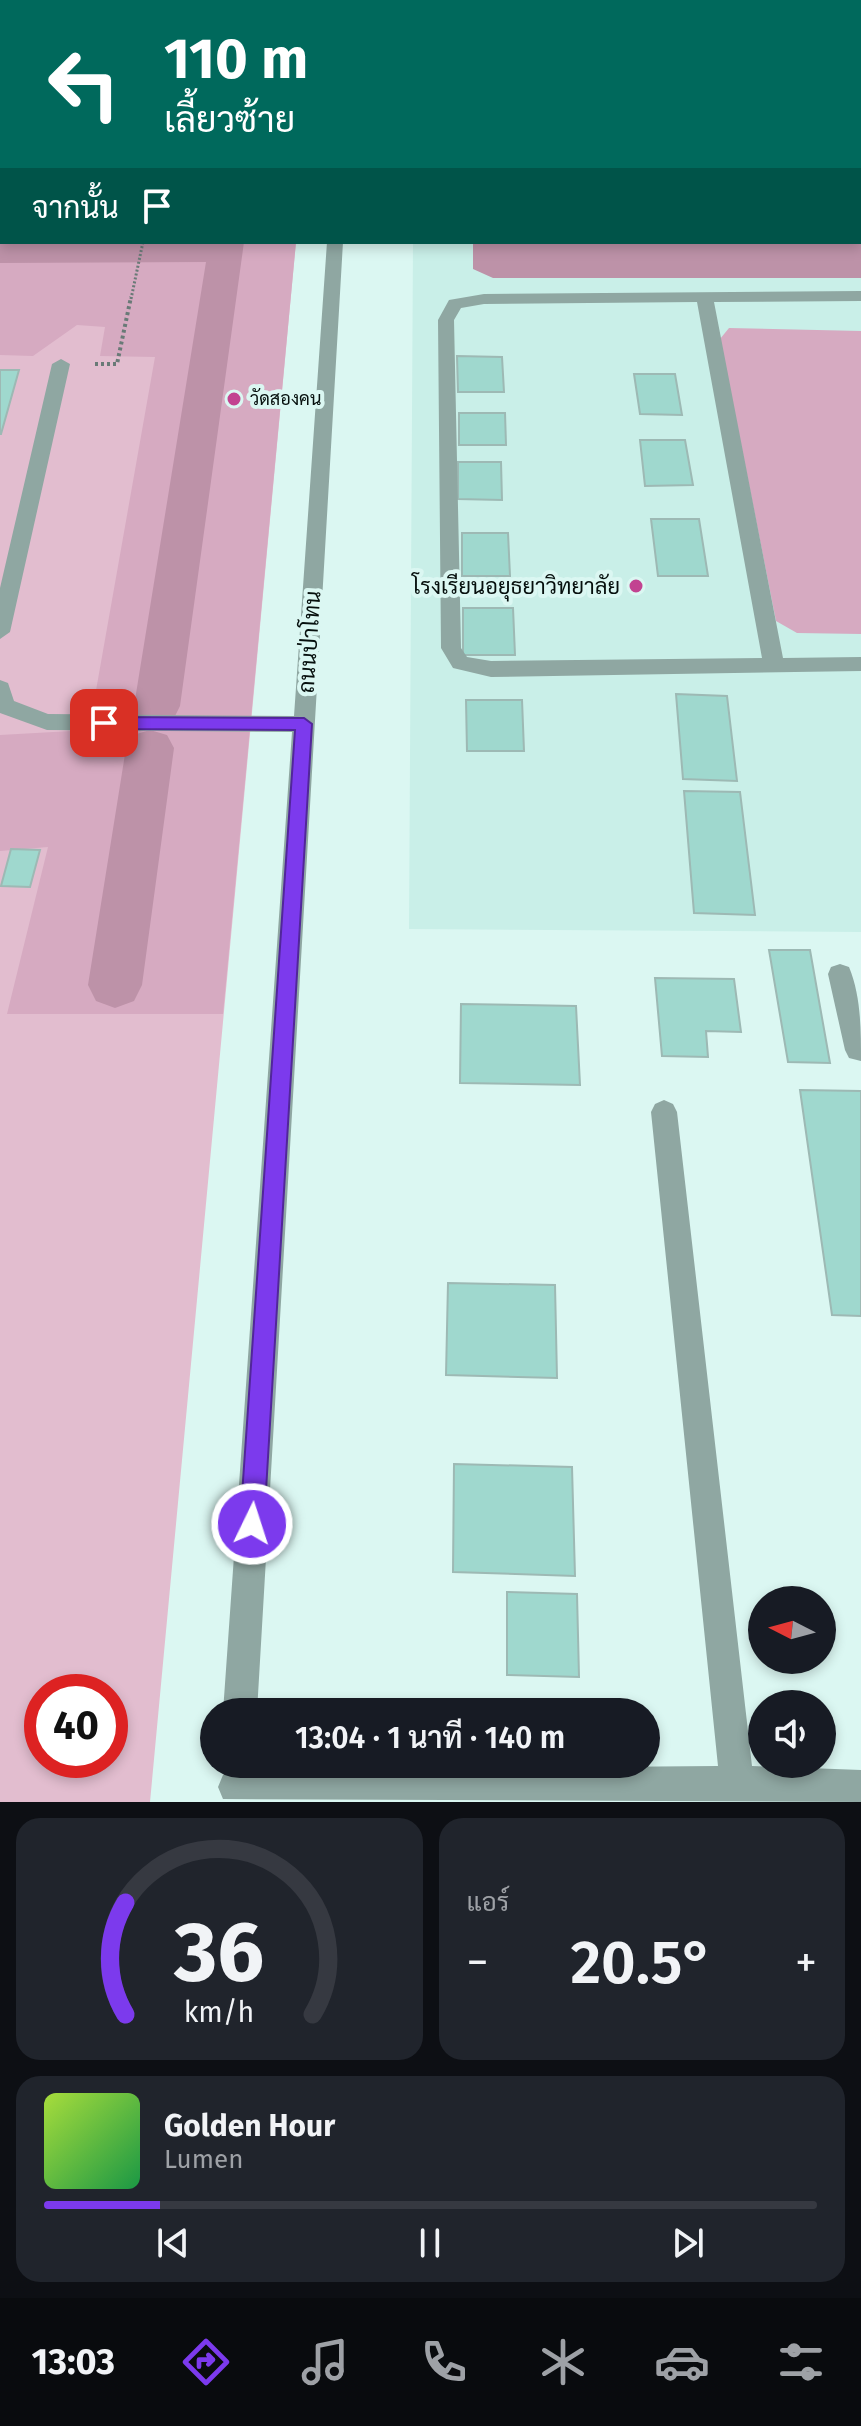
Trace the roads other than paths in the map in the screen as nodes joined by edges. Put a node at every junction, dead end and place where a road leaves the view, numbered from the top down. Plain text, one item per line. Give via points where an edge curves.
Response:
1 (335, 244) edge
2 (861, 296) edge
3 (705, 298) junction
4 (61, 364) road end
5 (0, 632) edge
6 (861, 664) edge
7 (774, 665) junction
8 (0, 688) edge
9 (304, 724) junction
10 (840, 974) dead end
11 (861, 1050) edge
12 (664, 1112) dead end
13 (241, 1698) edge
14 (737, 1783) junction
15 (235, 1784) edge
16 (861, 1787) edge

1 - 9 street, ถนนป่าโทน
2 - 3 street
3 - 7 street
3 - 7 street via 484,299 455,304 446,320 451,648 460,663 491,669
4 - 5 street
6 - 7 street
8 - 9 street via 4,706 47,722
9 - 13 street, ถนนป่าโทน
10 - 11 street
12 - 14 street
14 - 15 street
14 - 16 street

